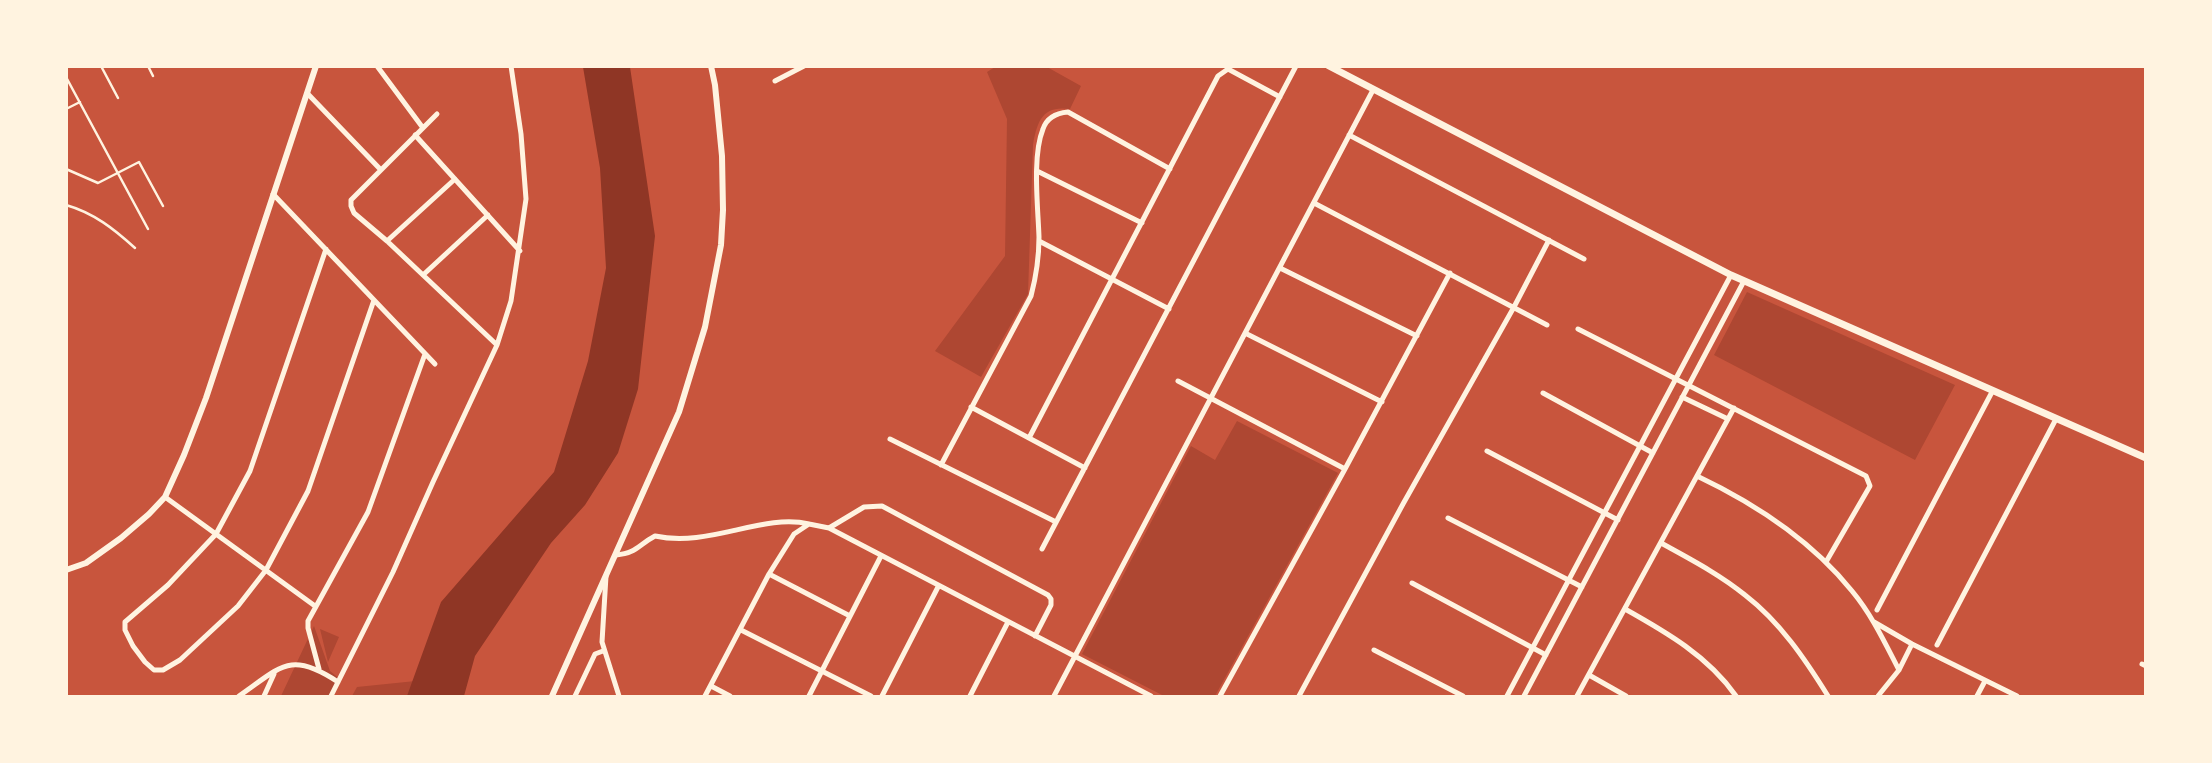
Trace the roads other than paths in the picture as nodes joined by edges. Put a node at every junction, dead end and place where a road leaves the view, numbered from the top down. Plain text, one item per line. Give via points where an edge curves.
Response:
1 (101, 66) edge
2 (148, 66) edge
3 (316, 66) edge
4 (377, 66) edge
5 (511, 66) edge
6 (710, 66) edge
7 (1296, 66) edge
8 (1329, 66) edge
9 (803, 67) edge
10 (153, 76) dead end
11 (66, 77) edge
12 (775, 81) dead end
13 (1373, 90) junction
14 (307, 93) junction
15 (1280, 97) junction
16 (118, 99) dead end
17 (80, 102) junction
18 (66, 109) edge
19 (437, 114) dead end
20 (423, 128) junction
21 (415, 135) junction
22 (1349, 135) junction
23 (66, 169) edge
24 (380, 169) junction
25 (1170, 169) junction
26 (1037, 170) junction
27 (118, 173) junction
28 (455, 179) junction
29 (273, 193) junction
30 (1314, 203) junction
31 (66, 205) edge
32 (163, 206) dead end
33 (488, 215) junction
34 (1142, 223) junction
35 (148, 229) dead end
36 (1549, 240) junction
37 (387, 241) junction
38 (1039, 241) junction
39 (135, 248) dead end
40 (326, 249) junction
41 (520, 251) junction
42 (1584, 259) dead end
43 (1280, 268) junction
44 (1450, 273) junction
45 (423, 275) junction
46 (1731, 275) junction
47 (1112, 279) junction
48 (1744, 281) junction
49 (374, 300) junction
50 (1514, 307) junction
51 (1169, 309) junction
52 (1547, 325) dead end
53 (1578, 329) dead end
54 (1245, 333) junction
55 (1417, 336) junction
56 (497, 345) junction
57 (425, 354) junction
58 (435, 364) dead end
59 (1676, 379) junction
60 (1178, 381) dead end
61 (1689, 385) junction
62 (1992, 391) junction
63 (1543, 393) dead end
64 (1682, 397) junction
65 (1211, 398) junction
66 (1382, 402) junction
67 (971, 407) junction
68 (1734, 408) junction
69 (1728, 419) junction
70 (2056, 419) junction
71 (1029, 438) junction
72 (890, 439) dead end
73 (1640, 446) junction
74 (1487, 451) dead end
75 (1653, 453) junction
76 (2146, 458) edge
77 (941, 465) junction
78 (1085, 468) junction
79 (1345, 470) junction
80 (1698, 476) junction
81 (165, 497) junction
82 (1605, 513) junction
83 (1448, 518) dead end
84 (1618, 520) junction
85 (1056, 522) junction
86 (806, 526) junction
87 (829, 528) junction
88 (216, 534) junction
89 (1661, 543) junction
90 (1042, 549) dead end
91 (616, 555) junction
92 (880, 556) junction
93 (1826, 562) junction
94 (66, 570) edge
95 (265, 570) junction
96 (769, 574) junction
97 (607, 576) junction
98 (1569, 580) junction
99 (1412, 583) dead end
100 (939, 587) junction
101 (1582, 587) junction
102 (315, 606) junction
103 (1625, 609) junction
104 (1877, 610) dead end
105 (850, 617) junction
106 (1008, 622) junction
107 (1874, 622) junction
108 (741, 631) junction
109 (1035, 636) junction
110 (1912, 644) junction
111 (1937, 645) dead end
112 (1533, 648) junction
113 (1374, 650) dead end
114 (603, 651) junction
115 (1546, 655) junction
116 (1075, 656) junction
117 (319, 669) junction
118 (1899, 670) junction
119 (275, 671) junction
120 (822, 671) junction
121 (1589, 675) junction
122 (1985, 681) junction
123 (338, 682) junction
124 (710, 686) junction
125 (239, 696) edge
126 (264, 696) edge
127 (331, 696) edge
128 (552, 696) edge
129 (575, 696) edge
130 (619, 696) edge
131 (705, 696) edge
132 (730, 696) edge
133 (809, 696) edge
134 (871, 696) edge
135 (882, 696) edge
136 (970, 696) edge
137 (1054, 696) edge
138 (1151, 696) edge
139 (1220, 696) edge
140 (1299, 696) edge
141 (1463, 696) edge
142 (1507, 696) edge
143 (1524, 696) edge
144 (1577, 696) edge
145 (1626, 696) edge
146 (1736, 696) edge
147 (1828, 696) edge
148 (1878, 696) edge
149 (1977, 696) edge
150 (2017, 696) edge

1 - 16 lane
2 - 10 lane
3 - 14 street
4 - 20 street
5 - 41 street via 526,199
6 - 91 street via 722,156 721,245 705,327 679,412
7 - 15 street
8 - 13 main road
9 - 12 street
11 - 17 lane
13 - 22 street
13 - 46 main road
14 - 24 street
14 - 29 street
15 - 25 street via 1228,69 1223,71
15 - 51 street
17 - 18 lane
17 - 27 lane
19 - 20 street
20 - 21 street
21 - 24 street
21 - 28 street
22 - 30 street
22 - 36 street
23 - 27 lane via 99,183
24 - 37 street via 351,200 351,206
25 - 26 street via 1063,113 1045,125
25 - 34 street
26 - 34 street
26 - 38 street
27 - 32 lane via 139,162
27 - 35 lane
28 - 33 street
28 - 37 street
29 - 40 street
29 - 81 street via 206,398
30 - 43 street
30 - 44 street
31 - 39 lane via 87,211
33 - 41 street
33 - 45 street
34 - 47 street
36 - 42 street
36 - 50 street
37 - 45 street
38 - 47 street
38 - 67 street via 1031,296
40 - 49 street
40 - 88 street via 250,471
41 - 56 street
43 - 54 street
43 - 55 street
44 - 50 street
44 - 55 street
45 - 56 street
46 - 48 main road
46 - 59 street
47 - 51 street
47 - 71 street
48 - 61 street
48 - 62 main road
49 - 57 street
49 - 95 street via 308,491
50 - 52 street
50 - 140 street
51 - 78 street
53 - 59 street
54 - 65 street
54 - 66 street
55 - 66 street
56 - 123 street
57 - 58 street
57 - 102 street via 368,512
59 - 61 street
59 - 73 street
60 - 65 street
61 - 64 street
61 - 68 street
62 - 70 main road
62 - 104 street
63 - 73 street
64 - 69 street
64 - 75 street
65 - 79 street
65 - 116 street
66 - 79 street
67 - 71 street
67 - 77 street
68 - 69 street
68 - 93 street via 1866,476 1870,486
69 - 80 street
70 - 76 main road
70 - 111 street
71 - 78 street
72 - 77 street
73 - 75 street
73 - 82 street
74 - 82 street
75 - 84 street
77 - 85 street
78 - 85 street
79 - 139 street
80 - 89 street
80 - 93 street via 1758,507
81 - 88 street
81 - 94 street via 121,538 86,563
82 - 84 street
82 - 98 street
83 - 98 street
84 - 101 street
85 - 90 street
86 - 87 street
86 - 91 street via 795,521 715,536 674,540 656,536 631,553
86 - 96 street via 794,534
87 - 92 street
87 - 109 street via 864,507 883,506 1048,595 1051,605
88 - 95 street
88 - 95 street via 125,622 133,646 154,670 180,660 238,606
89 - 103 street
89 - 147 street via 1747,596 1786,636
91 - 97 street
92 - 100 street
92 - 105 street
93 - 107 street
95 - 102 street
96 - 105 street
96 - 108 street
97 - 114 street
97 - 128 street
98 - 101 street
98 - 112 street
99 - 112 street
100 - 106 street
100 - 135 street
101 - 115 street
102 - 117 street via 307,628
103 - 121 street
103 - 146 street via 1702,658
105 - 120 street
106 - 109 street
106 - 136 street
107 - 110 street
107 - 118 street
108 - 120 street
108 - 124 street
109 - 116 street
110 - 118 street
110 - 122 street
112 - 115 street
112 - 142 street
113 - 141 street
114 - 129 street via 595,654
114 - 130 street
115 - 143 street
116 - 137 street
116 - 138 street
117 - 119 street via 302,664
117 - 123 street
118 - 148 street
119 - 125 street
119 - 126 street
120 - 133 street
120 - 134 street
121 - 144 street
121 - 145 street
122 - 149 street
122 - 150 street
123 - 127 street
124 - 131 street
124 - 132 street

